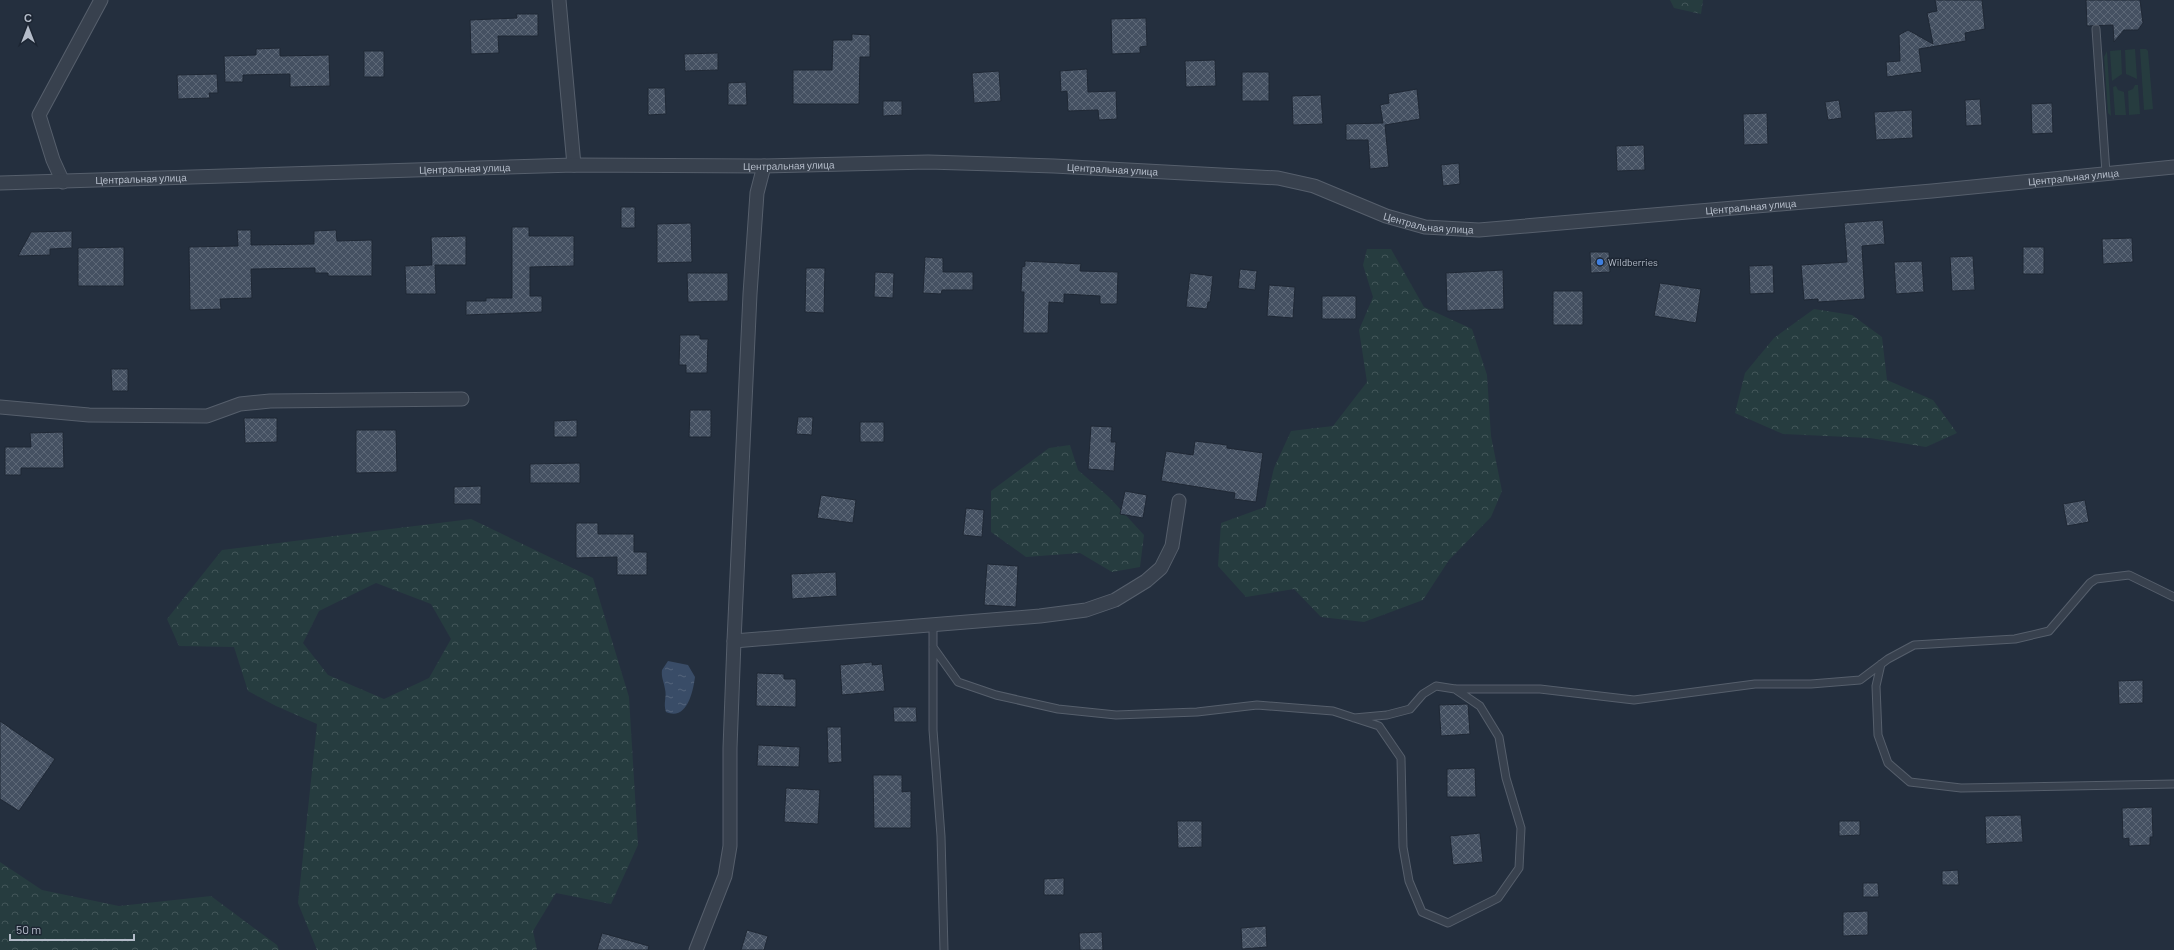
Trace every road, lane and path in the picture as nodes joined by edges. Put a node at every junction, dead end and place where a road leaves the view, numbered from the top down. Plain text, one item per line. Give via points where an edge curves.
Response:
1 (102, 0) edge
2 (560, 0) edge
3 (2096, 29) dead end
4 (574, 165) junction
5 (764, 166) junction
6 (2174, 167) edge
7 (2106, 174) junction
8 (63, 182) junction
9 (7, 183) edge
10 (0, 191) edge
11 (462, 399) dead end
12 (0, 407) edge
13 (1179, 501) dead end
14 (2174, 597) edge
15 (932, 624) junction
16 (734, 641) junction
17 (932, 647) junction
18 (1881, 664) junction
19 (1455, 689) junction
20 (1354, 718) junction
21 (2174, 784) edge
22 (696, 950) edge
23 (944, 950) edge

1 - 8 street via 39,115 52,160
2 - 4 street
3 - 7 lane
4 - 5 street, Центральная улица
4 - 8 street, Центральная улица
5 - 7 street, Центральная улица via 928,162 1278,178 1314,186 1386,216 1425,227 1478,230
5 - 16 street via 757,193 750,294
6 - 7 street, Центральная улица
8 - 9 street, Центральная улица
9 - 10 street
11 - 12 street via 270,401 240,404 207,416 88,416
13 - 15 street via 1172,546 1161,568 1146,581 1115,600 1086,610
14 - 18 lane via 2129,575 2096,579 2050,631 2015,639 1914,645
15 - 16 street
15 - 17 lane
16 - 22 street via 730,846 725,876
17 - 20 lane via 958,682 996,695 1058,709 1116,715 1197,712 1257,705 1333,711
17 - 23 lane via 933,730 941,836
18 - 19 lane via 1860,680 1811,684 1755,684 1634,700 1540,689
18 - 21 lane via 1876,686 1878,735 1888,763 1910,782 1961,788
19 - 20 lane via 1436,686 1423,694 1410,708 1387,715
19 - 20 lane via 1480,706 1499,737 1506,778 1521,828 1519,868 1498,898 1448,923 1422,912 1409,881 1403,847 1401,758 1379,726

